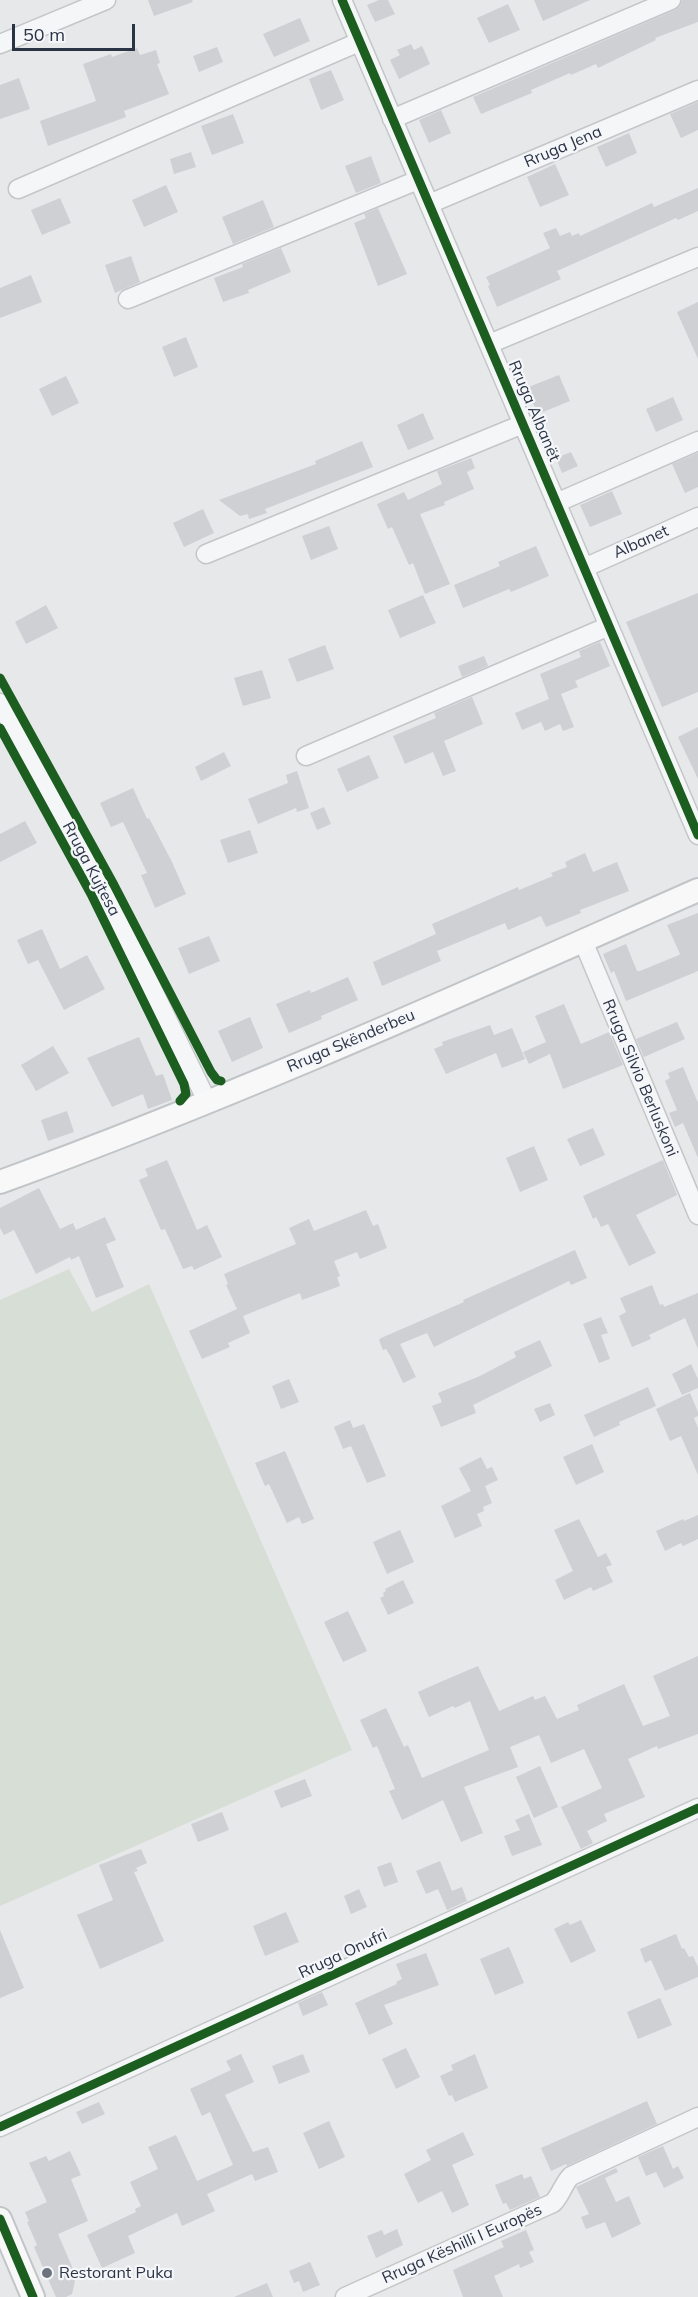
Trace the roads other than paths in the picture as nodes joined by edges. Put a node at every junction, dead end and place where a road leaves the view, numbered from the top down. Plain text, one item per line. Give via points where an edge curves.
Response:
1 (106, 0) edge
2 (342, 0) edge
3 (671, 0) edge
4 (360, 42) junction
5 (0, 44) edge
6 (698, 90) edge
7 (392, 119) junction
8 (418, 180) junction
9 (18, 189) dead end
10 (429, 204) junction
11 (698, 258) edge
12 (128, 299) dead end
13 (489, 344) junction
14 (523, 424) junction
15 (698, 441) edge
16 (556, 503) junction
17 (698, 517) edge
18 (206, 554) dead end
19 (584, 568) junction
20 (609, 626) junction
21 (0, 703) edge
22 (306, 756) dead end
23 (698, 835) edge
24 (698, 890) edge
25 (583, 941) junction
26 (208, 1103) junction
27 (0, 1182) edge
28 (698, 1215) edge
29 (698, 1808) edge
30 (698, 2117) edge
31 (0, 2127) edge
32 (0, 2219) edge
33 (33, 2297) edge
34 (345, 2297) edge

1 - 5 street
2 - 4 street, Rruga Albanët
3 - 7 street
4 - 7 street, Rruga Albanët
4 - 9 street
6 - 10 street, Rruga Jena
7 - 8 street, Rruga Albanët
8 - 10 street, Rruga Albanët
8 - 12 street
10 - 13 street, Rruga Albanët
11 - 13 street
13 - 14 street, Rruga Albanët
14 - 16 street, Rruga Albanët
14 - 18 street
15 - 16 street
16 - 19 street, Rruga Albanët
17 - 19 street, Albanet
19 - 20 street, Rruga Albanët
20 - 22 street
20 - 23 street, Rruga Albanët
21 - 26 street, Rruga Kujtesa via 120,923
24 - 25 main road, Rruga Skënderbeu
25 - 26 main road, Rruga Skënderbeu
25 - 28 street, Rruga Silvio Berluskoni
26 - 27 main road, Rruga Skënderbeu
29 - 31 street, Rruga Onufri
30 - 34 street, Rruga Këshilli I Europës via 571,2176 553,2203
32 - 33 main road

